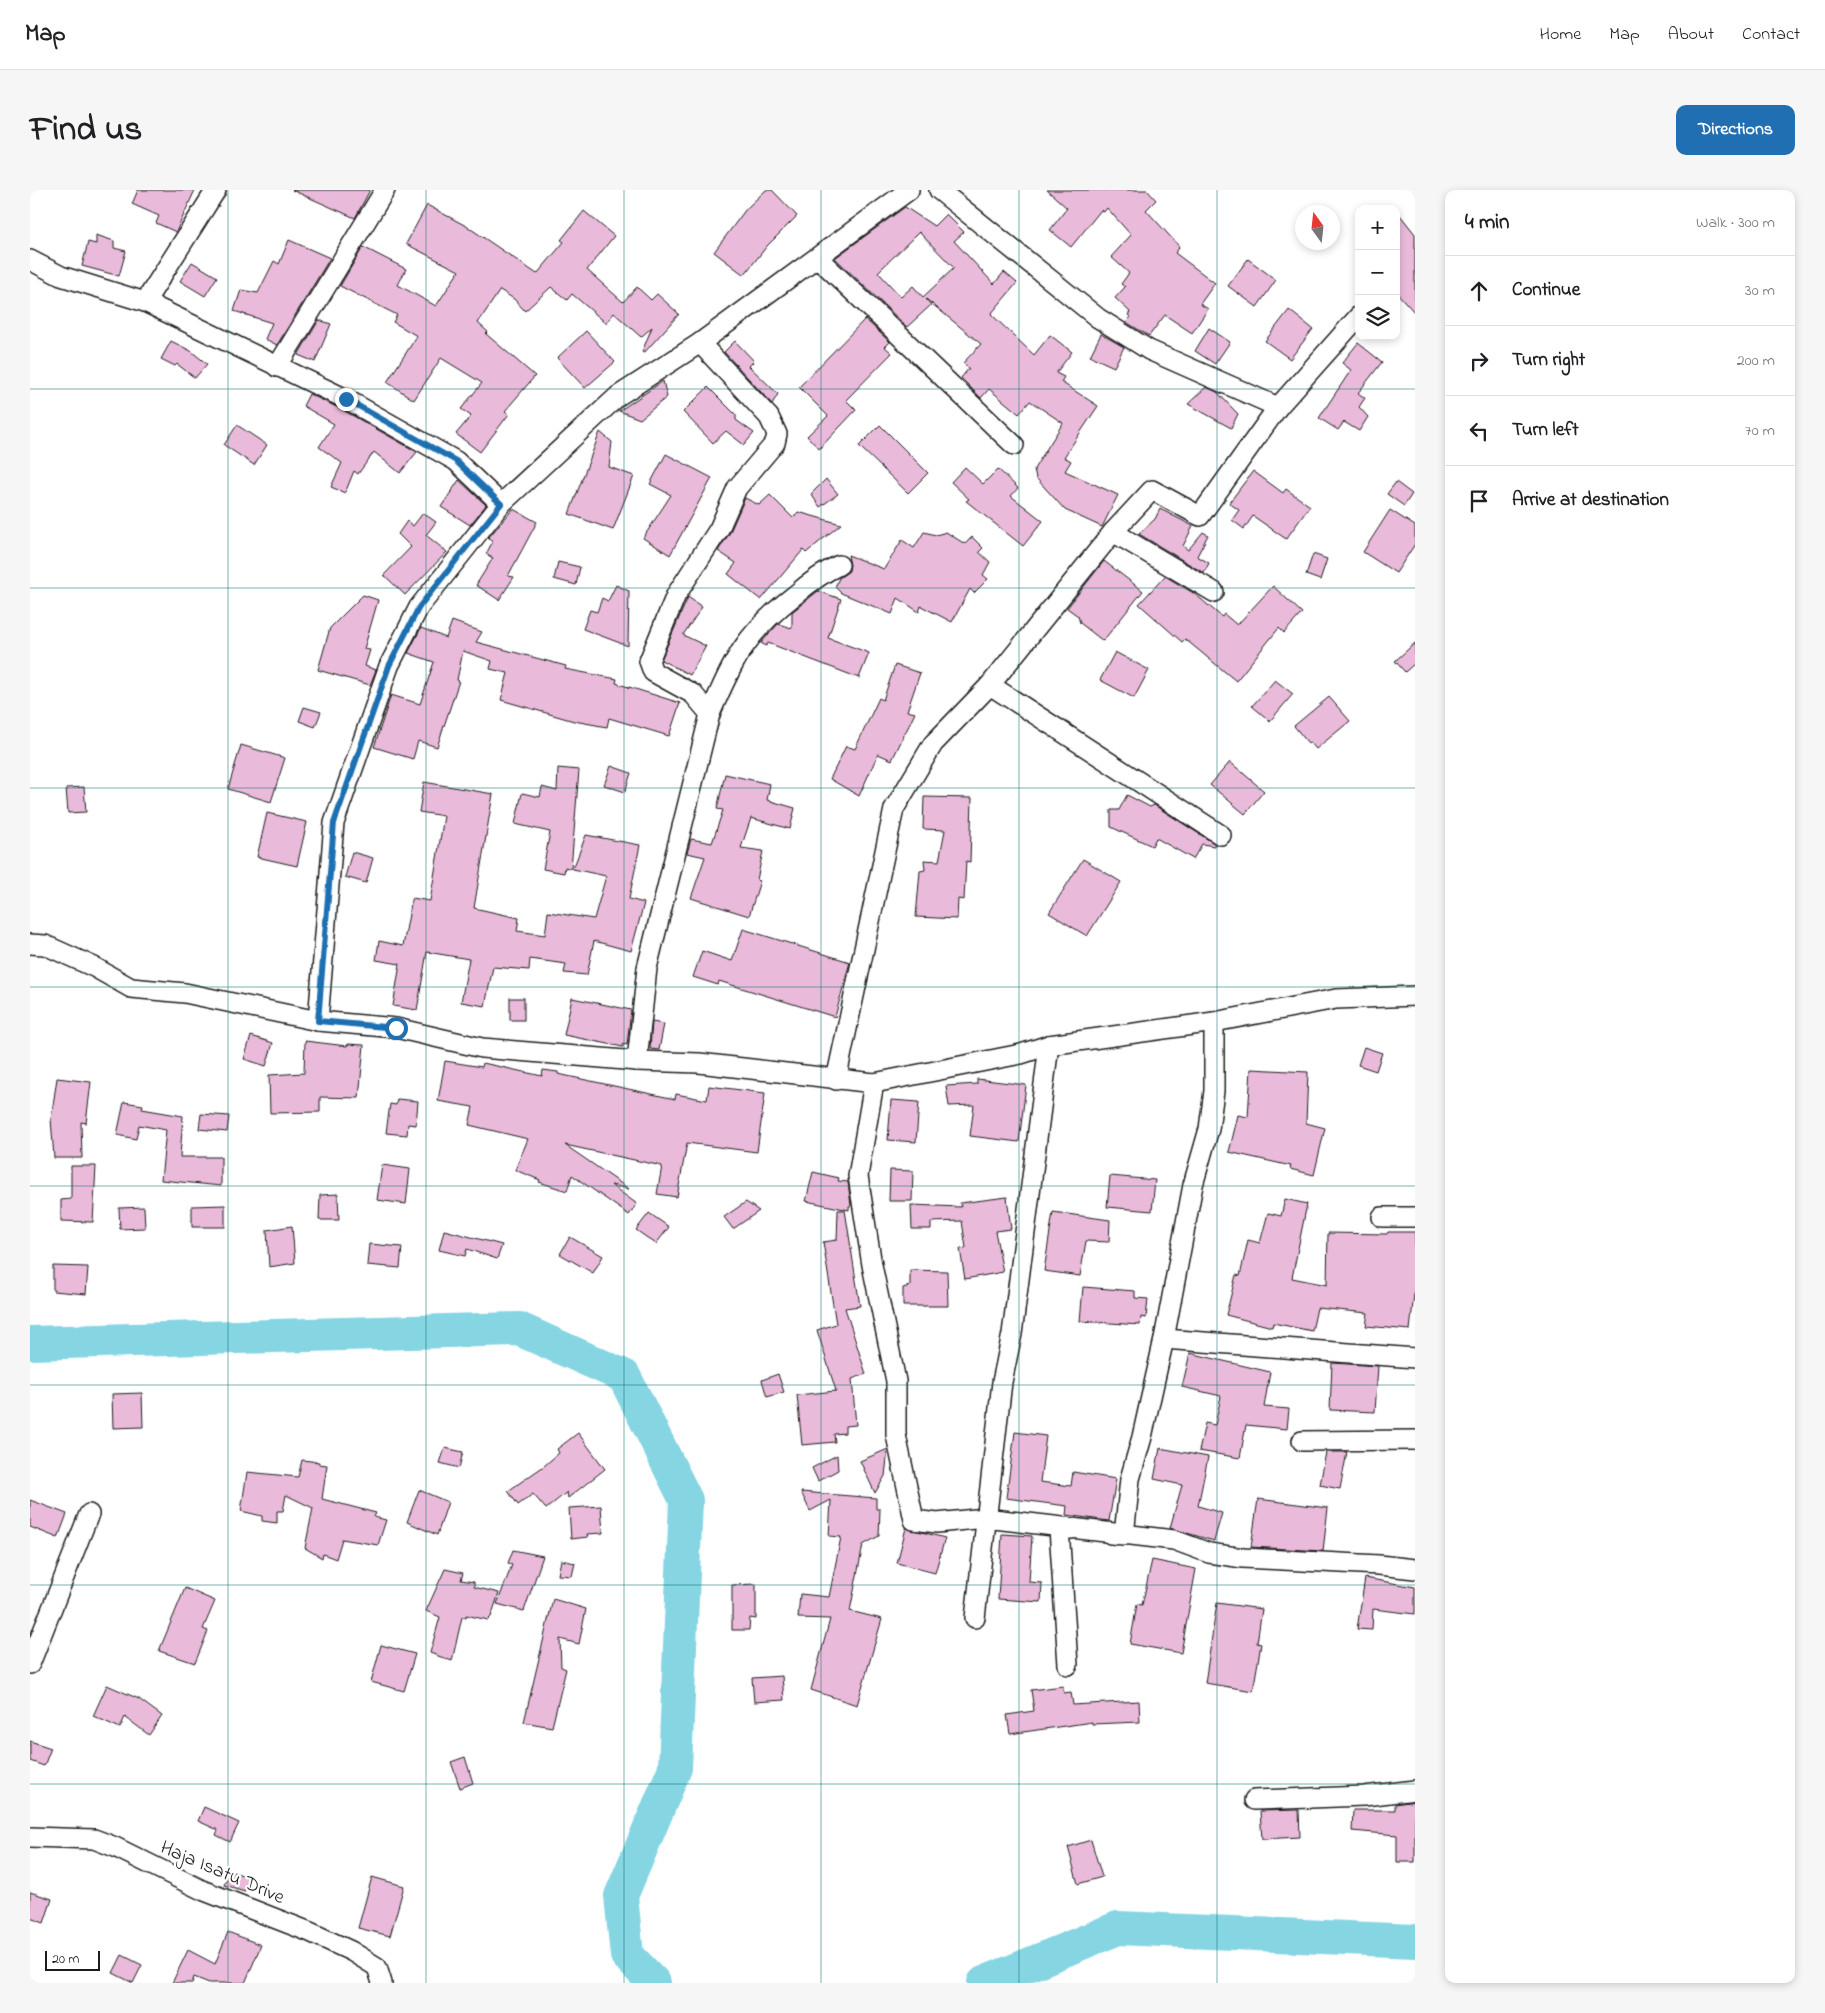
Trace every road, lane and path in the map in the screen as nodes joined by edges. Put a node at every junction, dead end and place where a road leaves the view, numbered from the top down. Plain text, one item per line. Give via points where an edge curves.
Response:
1 (216, 190) edge
2 (385, 190) edge
3 (909, 190) edge
4 (939, 190) edge
5 (818, 258) junction
6 (30, 260) edge
7 (145, 302) junction
8 (1355, 320) edge
9 (700, 343) junction
10 (277, 367) junction
11 (1278, 407) junction
12 (1014, 446) dead end
13 (501, 504) junction
14 (1113, 532) junction
15 (839, 565) dead end
16 (1214, 592) dead end
17 (990, 685) junction
18 (710, 714) junction
19 (1221, 835) dead end
20 (30, 944) edge
21 (1415, 996) edge
22 (318, 1021) junction
23 (1214, 1022) junction
24 (1049, 1045) junction
25 (637, 1061) junction
26 (836, 1080) junction
27 (874, 1083) junction
28 (1382, 1217) dead end
29 (1415, 1217) edge
30 (1164, 1339) junction
31 (1415, 1358) edge
32 (1415, 1440) edge
33 (1302, 1441) dead end
34 (89, 1514) dead end
35 (985, 1518) junction
36 (1059, 1528) junction
37 (1124, 1535) junction
38 (1415, 1569) edge
39 (975, 1618) dead end
40 (31, 1659) edge
41 (1068, 1665) dead end
42 (1415, 1790) edge
43 (1254, 1800) dead end
44 (30, 1837) edge
45 (382, 1983) edge

1 - 7 street
2 - 10 street
3 - 5 street
4 - 11 street via 1098,318 1149,350
5 - 9 street
5 - 12 street
6 - 7 street via 61,276
7 - 10 street
8 - 11 street
9 - 13 street via 618,396
9 - 18 street via 769,417 777,434 775,443 737,488 719,529 676,595 649,661 653,672 693,694
10 - 13 street via 346,399 456,461
11 - 14 street via 1200,516 1152,490
13 - 22 street via 419,607 389,666 334,823
14 - 16 street
14 - 17 street
15 - 18 street via 823,572 768,616 750,636 730,667
17 - 19 street
17 - 26 street via 933,744 894,809
18 - 25 street via 647,968
20 - 22 street via 45,945 131,988 185,993
21 - 23 street via 1336,999
22 - 25 street via 396,1028 482,1048
23 - 24 street
23 - 30 street via 1214,1091 1209,1129 1193,1185
24 - 27 street via 1021,1054
24 - 35 street
25 - 26 street via 699,1063
26 - 27 street
27 - 35 street via 858,1176 872,1266 896,1381 896,1435 914,1520 937,1523
28 - 29 street
30 - 31 street
30 - 37 street via 1130,1479
32 - 33 street
34 - 40 street
35 - 36 street
35 - 39 street
36 - 37 street
36 - 41 street
37 - 38 street via 1174,1540 1209,1553 1243,1558
42 - 43 street via 1364,1796
44 - 45 street, Haja Isatu Drive via 94,1839 115,1847 202,1890 351,1951 377,1967

